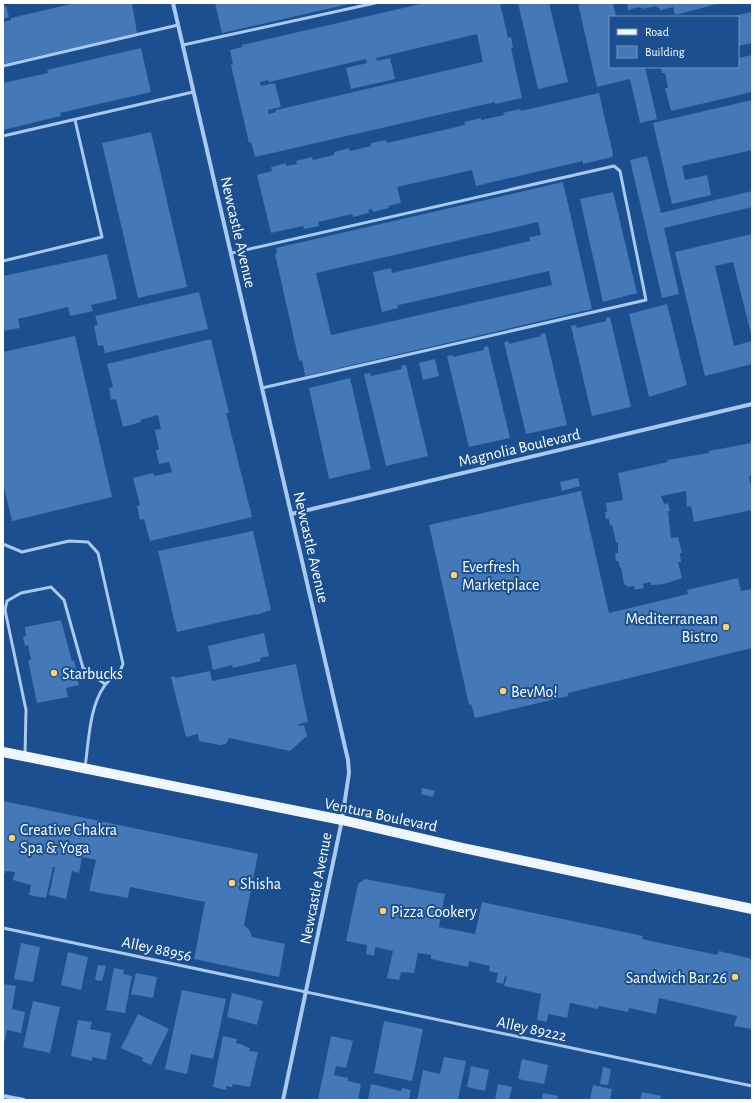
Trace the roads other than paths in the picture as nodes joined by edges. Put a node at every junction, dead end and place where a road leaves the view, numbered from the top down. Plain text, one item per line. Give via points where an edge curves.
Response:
1 (173, 3) edge
2 (375, 3) edge
3 (178, 25) junction
4 (183, 45) junction
5 (3, 66) edge
6 (193, 92) junction
7 (75, 120) junction
8 (3, 136) edge
9 (232, 253) junction
10 (3, 261) edge
11 (262, 388) junction
12 (752, 404) edge
13 (292, 514) junction
14 (3, 544) edge
15 (105, 684) junction
16 (3, 752) edge
17 (25, 756) junction
18 (84, 767) junction
19 (342, 820) junction
20 (752, 909) edge
21 (3, 928) edge
22 (307, 993) junction
23 (752, 1086) edge
24 (3, 1096) edge
25 (24, 1100) edge
26 (283, 1100) edge

1 - 3 street, Newcastle Avenue
2 - 4 lane
3 - 4 street, Newcastle Avenue
3 - 5 lane
4 - 6 street, Newcastle Avenue
6 - 7 lane
6 - 9 street, Newcastle Avenue
7 - 8 lane
7 - 10 lane via 102,237
9 - 11 street, Newcastle Avenue
9 - 11 lane via 614,166 620,171 646,300
11 - 13 street, Newcastle Avenue
12 - 13 street, Magnolia Boulevard
13 - 19 street, Newcastle Avenue via 348,760 349,773
14 - 15 lane via 22,552 69,541 88,542 98,553 123,664 120,673
15 - 17 lane via 83,668 64,600 51,586 21,593 7,601 4,610 26,710
15 - 18 lane via 96,705
16 - 17 main road, Ventura Boulevard
17 - 18 main road, Ventura Boulevard
18 - 19 main road, Ventura Boulevard
19 - 20 main road, Ventura Boulevard
19 - 22 street, Newcastle Avenue
21 - 22 lane, Alley 88956
22 - 23 lane, Alley 89222
22 - 26 street, Newcastle Avenue
24 - 25 street

